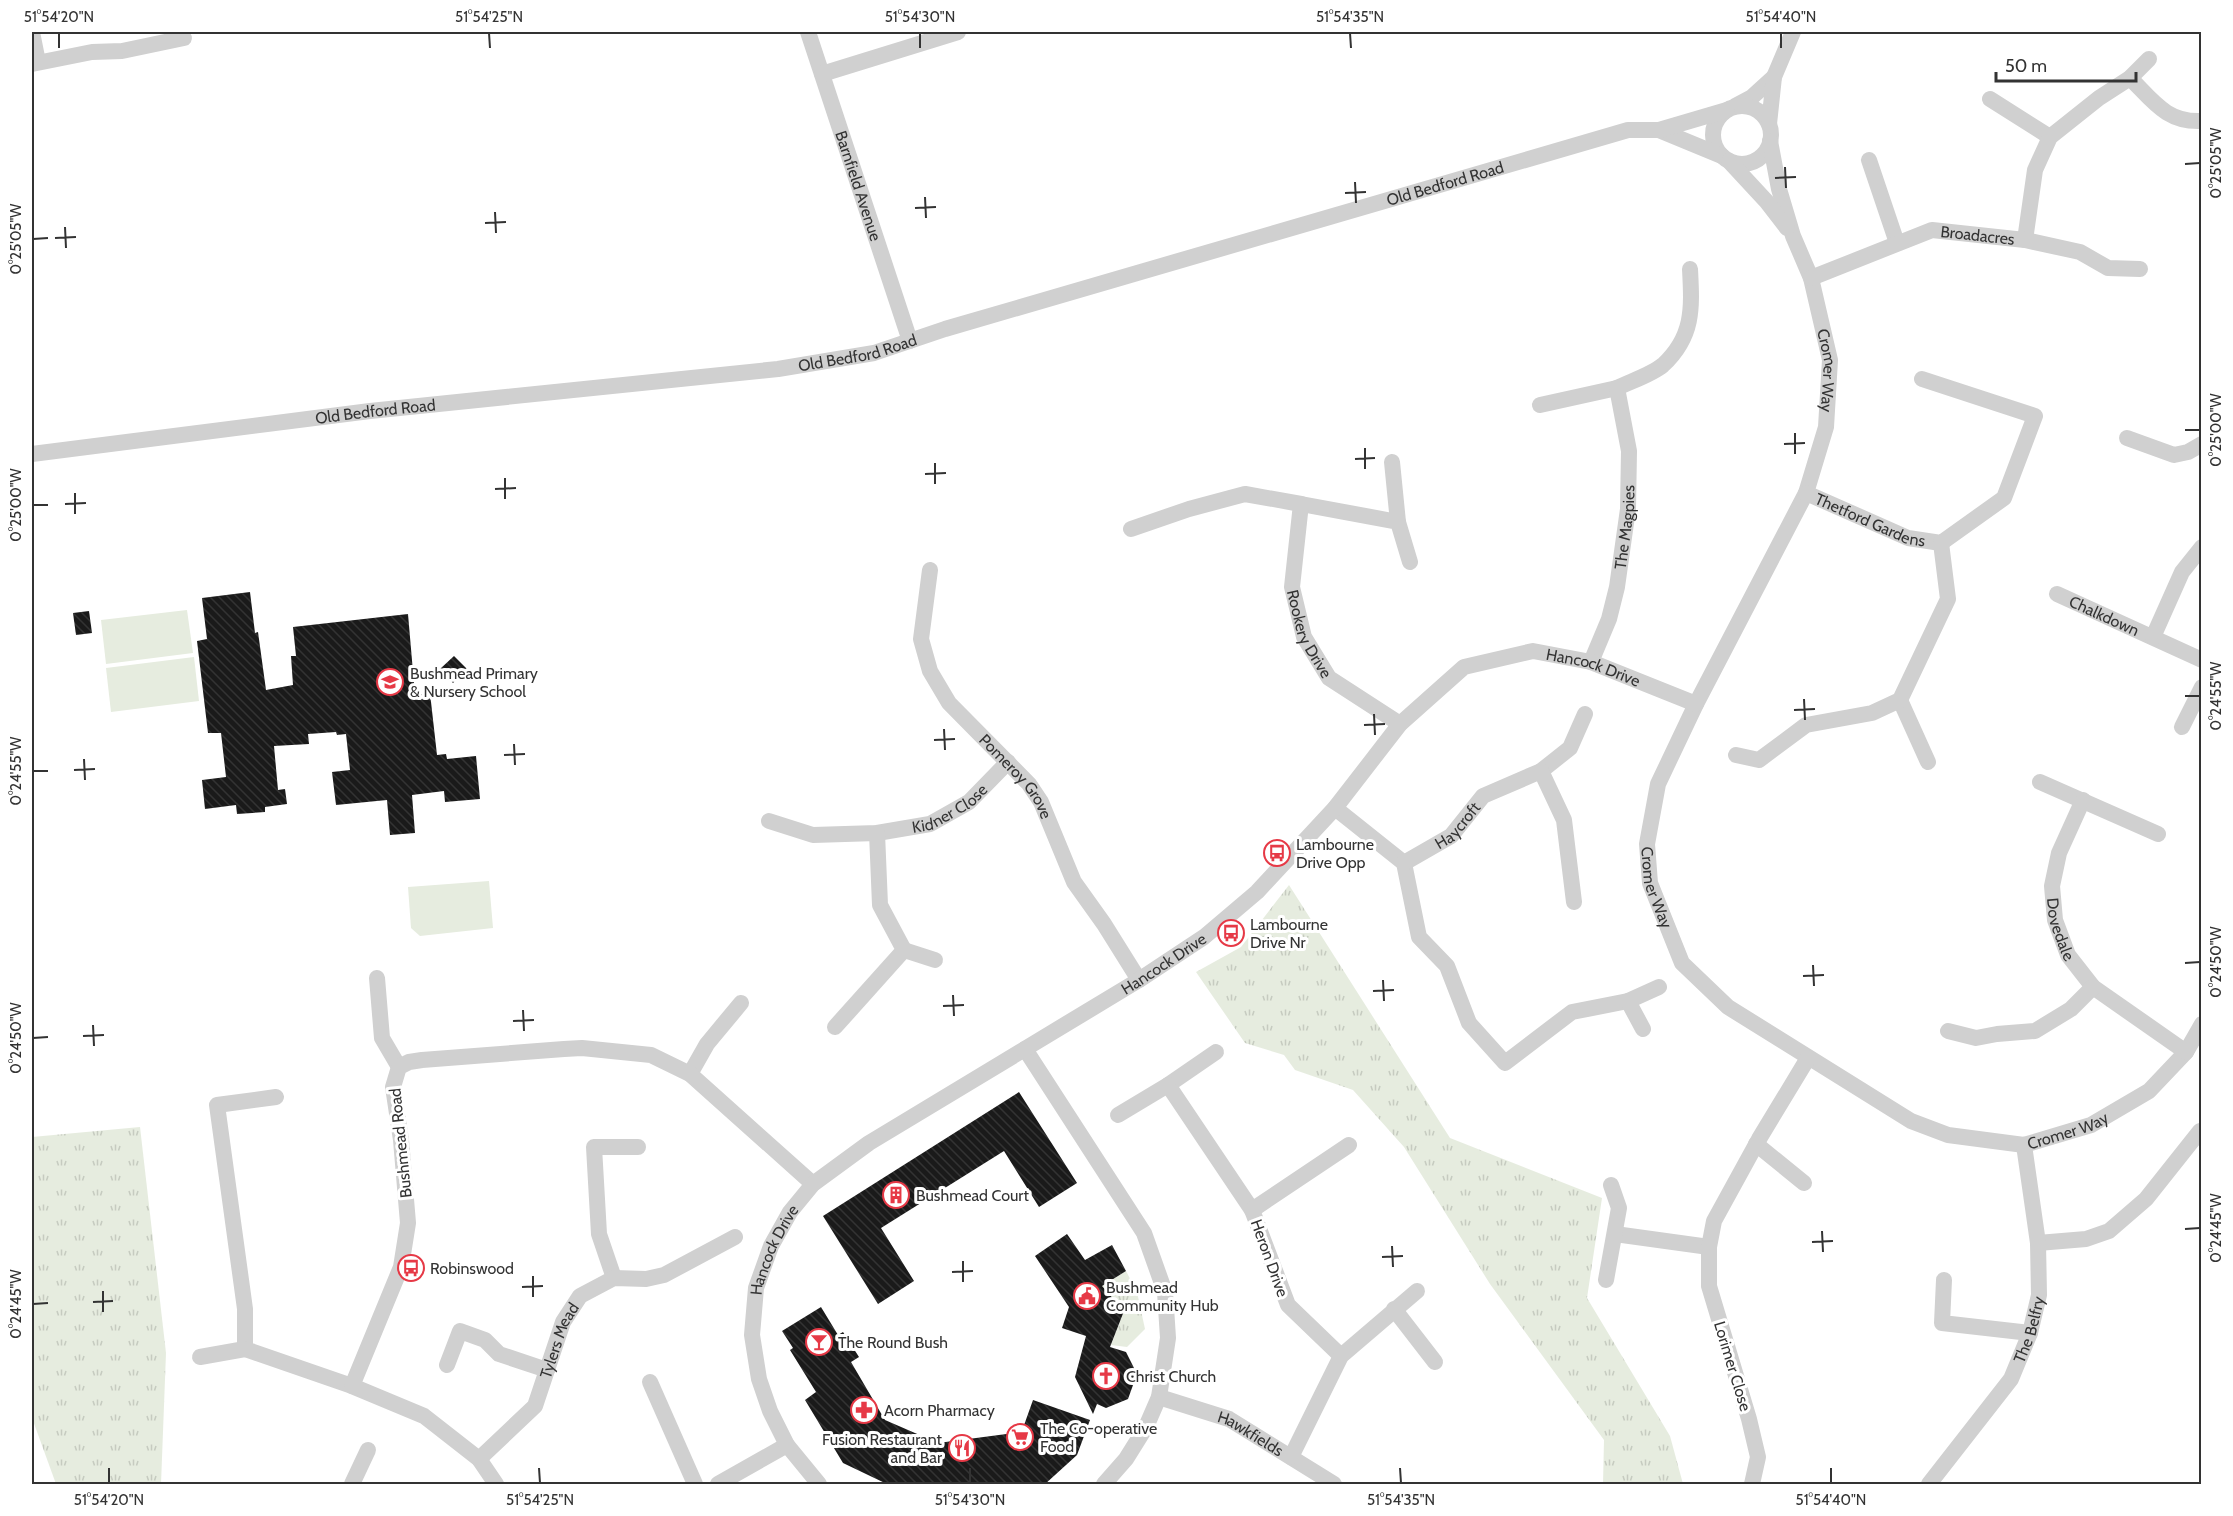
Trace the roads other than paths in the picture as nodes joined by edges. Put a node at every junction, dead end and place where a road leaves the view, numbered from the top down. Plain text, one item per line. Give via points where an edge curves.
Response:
1 (32, 32) edge
2 (808, 32) edge
3 (958, 32) edge
4 (1793, 32) edge
5 (184, 38) dead end
6 (2149, 59) dead end
7 (35, 63) edge
8 (822, 74) junction
9 (1774, 77) junction
10 (2130, 78) junction
11 (1990, 99) dead end
12 (1731, 108) junction
13 (2202, 121) edge
14 (1659, 130) junction
15 (1770, 133) junction
16 (2050, 137) junction
17 (1725, 159) junction
18 (1869, 160) dead end
19 (1793, 236) junction
20 (2025, 240) junction
21 (1897, 243) junction
22 (1690, 269) dead end
23 (2140, 269) dead end
24 (1811, 278) junction
25 (910, 341) junction
26 (1922, 379) dead end
27 (1617, 388) junction
28 (1540, 405) dead end
29 (2127, 438) dead end
30 (2202, 444) edge
31 (32, 454) edge
32 (1392, 462) dead end
33 (1806, 492) junction
34 (1301, 504) junction
35 (1398, 522) junction
36 (1131, 529) dead end
37 (1941, 543) junction
38 (2202, 547) edge
39 (1410, 562) dead end
40 (930, 570) dead end
41 (2057, 594) dead end
42 (2153, 637) junction
43 (2202, 660) edge
44 (1591, 662) junction
45 (2202, 687) edge
46 (1900, 700) junction
47 (1696, 704) junction
48 (1585, 714) dead end
49 (1400, 724) junction
50 (2182, 728) dead end
51 (1736, 754) dead end
52 (1008, 762) junction
53 (1928, 762) dead end
54 (1541, 771) junction
55 (2040, 782) dead end
56 (2083, 800) junction
57 (1335, 808) junction
58 (769, 821) dead end
59 (878, 833) junction
60 (2158, 834) dead end
61 (1404, 862) junction
62 (1574, 902) dead end
63 (904, 950) junction
64 (935, 960) dead end
65 (377, 978) dead end
66 (1139, 980) junction
67 (1659, 987) dead end
68 (2093, 987) junction
69 (1628, 1001) junction
70 (741, 1003) dead end
71 (2202, 1024) edge
72 (835, 1027) dead end
73 (1643, 1029) dead end
74 (1948, 1031) dead end
75 (1025, 1049) junction
76 (1215, 1052) dead end
77 (2186, 1052) junction
78 (1808, 1058) junction
79 (399, 1067) junction
80 (690, 1074) junction
81 (1168, 1084) junction
82 (276, 1097) dead end
83 (1118, 1115) dead end
84 (2200, 1131) dead end
85 (1756, 1144) junction
86 (2024, 1144) junction
87 (1349, 1145) dead end
88 (638, 1147) dead end
89 (1804, 1183) dead end
90 (813, 1184) junction
91 (1611, 1185) dead end
92 (1252, 1210) junction
93 (1615, 1234) junction
94 (735, 1238) dead end
95 (2038, 1243) junction
96 (1709, 1247) junction
97 (614, 1278) junction
98 (1606, 1280) dead end
99 (1944, 1280) dead end
100 (1417, 1291) dead end
101 (1394, 1309) junction
102 (2030, 1333) junction
103 (246, 1349) junction
104 (1341, 1356) junction
105 (200, 1357) dead end
106 (1435, 1362) dead end
107 (447, 1365) dead end
108 (547, 1370) junction
109 (650, 1382) dead end
110 (352, 1386) junction
111 (1159, 1397) junction
112 (787, 1445) junction
113 (368, 1450) dead end
114 (1291, 1457) junction
115 (479, 1459) junction
116 (352, 1485) edge
117 (496, 1485) edge
118 (695, 1485) edge
119 (718, 1485) edge
120 (819, 1485) edge
121 (1104, 1485) edge
122 (1334, 1485) edge
123 (1752, 1485) edge
124 (1929, 1485) edge

1 - 7 street
2 - 8 street, Barnfield Avenue
3 - 8 street
4 - 9 street, Old Bedford Road
5 - 7 street
6 - 10 street, Broadacres
8 - 25 street, Barnfield Avenue
9 - 12 street, Old Bedford Road via 1752,97
9 - 15 street, Old Bedford Road
10 - 13 street via 2175,119
10 - 16 street, Broadacres
11 - 16 street
12 - 14 street, Old Bedford Road
12 - 15 street via 1744,106 1760,112
12 - 17 street via 1720,115 1715,127 1716,149
14 - 17 street, Old Bedford Road
14 - 25 street, Old Bedford Road via 1628,130
15 - 17 street via 1768,149 1755,162 1746,165
15 - 19 street, Cromer Way via 1779,189
16 - 20 street, Broadacres via 2035,170
17 - 19 street, Cromer Way via 1767,202
18 - 21 street
19 - 24 street, Cromer Way
20 - 21 street, Broadacres via 1932,230
20 - 23 street, Broadacres via 2080,252 2108,268
21 - 24 street, Broadacres
22 - 27 street via 1692,314 1681,343 1662,366
24 - 33 street, Cromer Way via 1830,360 1826,427
25 - 31 street, Old Bedford Road via 874,353 778,369 370,411
26 - 37 street, Thetford Gardens via 2035,416 2004,498
27 - 28 street
27 - 44 street, The Magpies via 1629,451 1628,509 1617,587
29 - 30 street via 2174,455
32 - 35 street
33 - 37 street, Thetford Gardens via 1908,538
33 - 47 street, Cromer Way
34 - 35 street
34 - 36 street via 1245,494
34 - 49 street, Rookery Drive via 1292,587 1304,637 1329,678
35 - 39 street
37 - 46 street via 1948,598
38 - 42 street, Chalkdown via 2182,572
40 - 52 street, Pomeroy Grove via 921,639 930,671 949,703
41 - 42 street, Chalkdown
42 - 43 street, Chalkdown
44 - 47 street, Hancock Drive
44 - 49 street, Hancock Drive via 1533,651 1464,667
45 - 50 street
46 - 51 street via 1872,713 1806,725 1759,760
46 - 53 street
47 - 78 street, Cromer Way via 1658,784 1647,844 1650,883 1682,963 1728,1007
48 - 54 street, Haycroft via 1570,748
49 - 57 street, Hancock Drive
52 - 59 street, Kidner Close via 969,802 930,824
52 - 66 street, Pomeroy Grove via 1041,802 1074,882
54 - 61 street, Haycroft via 1483,796 1451,836
54 - 62 street via 1563,820
55 - 56 street
56 - 60 street
56 - 68 street, Dovedale via 2059,852 2052,886 2055,921 2068,955
57 - 61 street
57 - 66 street, Hancock Drive via 1257,892 1204,937
58 - 59 street, Kidner Close via 813,835
59 - 63 street via 880,905
61 - 69 street via 1419,937 1446,966 1469,1023 1505,1063 1572,1012
63 - 64 street
63 - 72 street
65 - 79 street via 382,1038
66 - 75 street, Hancock Drive
67 - 69 street
68 - 74 street via 2071,1009 2035,1031 1976,1038
68 - 77 street, Dovedale
69 - 73 street
70 - 80 street via 707,1044
71 - 77 street, Cromer Way
75 - 90 street, Hancock Drive via 869,1143
75 - 111 street via 1144,1233 1165,1292 1168,1338
76 - 81 street
77 - 86 street, Cromer Way via 2149,1091 2091,1125
78 - 85 street, Lorimer Close
78 - 86 street, Cromer Way via 1911,1121 1948,1135
79 - 80 street, Bushmead Road via 422,1060 582,1048 651,1055
79 - 110 street, Bushmead Road via 393,1088 408,1223 401,1267
80 - 90 street, Bushmead Road
81 - 83 street
81 - 92 street, Heron Drive
82 - 103 street via 217,1105 245,1309
84 - 95 street via 2145,1199 2109,1231 2086,1239
85 - 89 street
85 - 96 street, Lorimer Close via 1714,1221
86 - 95 street, The Belfry
87 - 92 street, Heron Drive
88 - 97 street via 594,1147 599,1234
90 - 112 street, Hancock Drive via 790,1212 771,1246 756,1288 752,1335 759,1379
91 - 93 street via 1619,1208
92 - 104 street, Heron Drive via 1288,1305
93 - 96 street
93 - 98 street
94 - 97 street, Tylers Mead via 664,1275
95 - 102 street, The Belfry via 2039,1295
96 - 123 street, Lorimer Close via 1709,1286 1758,1457
97 - 108 street, Tylers Mead via 580,1296 563,1322
99 - 102 street via 1942,1323
100 - 101 street
101 - 104 street
101 - 106 street
102 - 124 street, The Belfry via 2011,1379
103 - 105 street
103 - 110 street
104 - 114 street
107 - 108 street via 460,1331 485,1340 499,1354
108 - 115 street, Tylers Mead via 534,1406
109 - 118 street
110 - 115 street via 424,1416
111 - 114 street, Hawkfields via 1229,1419
111 - 121 street via 1126,1459
112 - 119 street
112 - 120 street, Hancock Drive
113 - 116 street
114 - 122 street, Hawkfields
115 - 117 street

